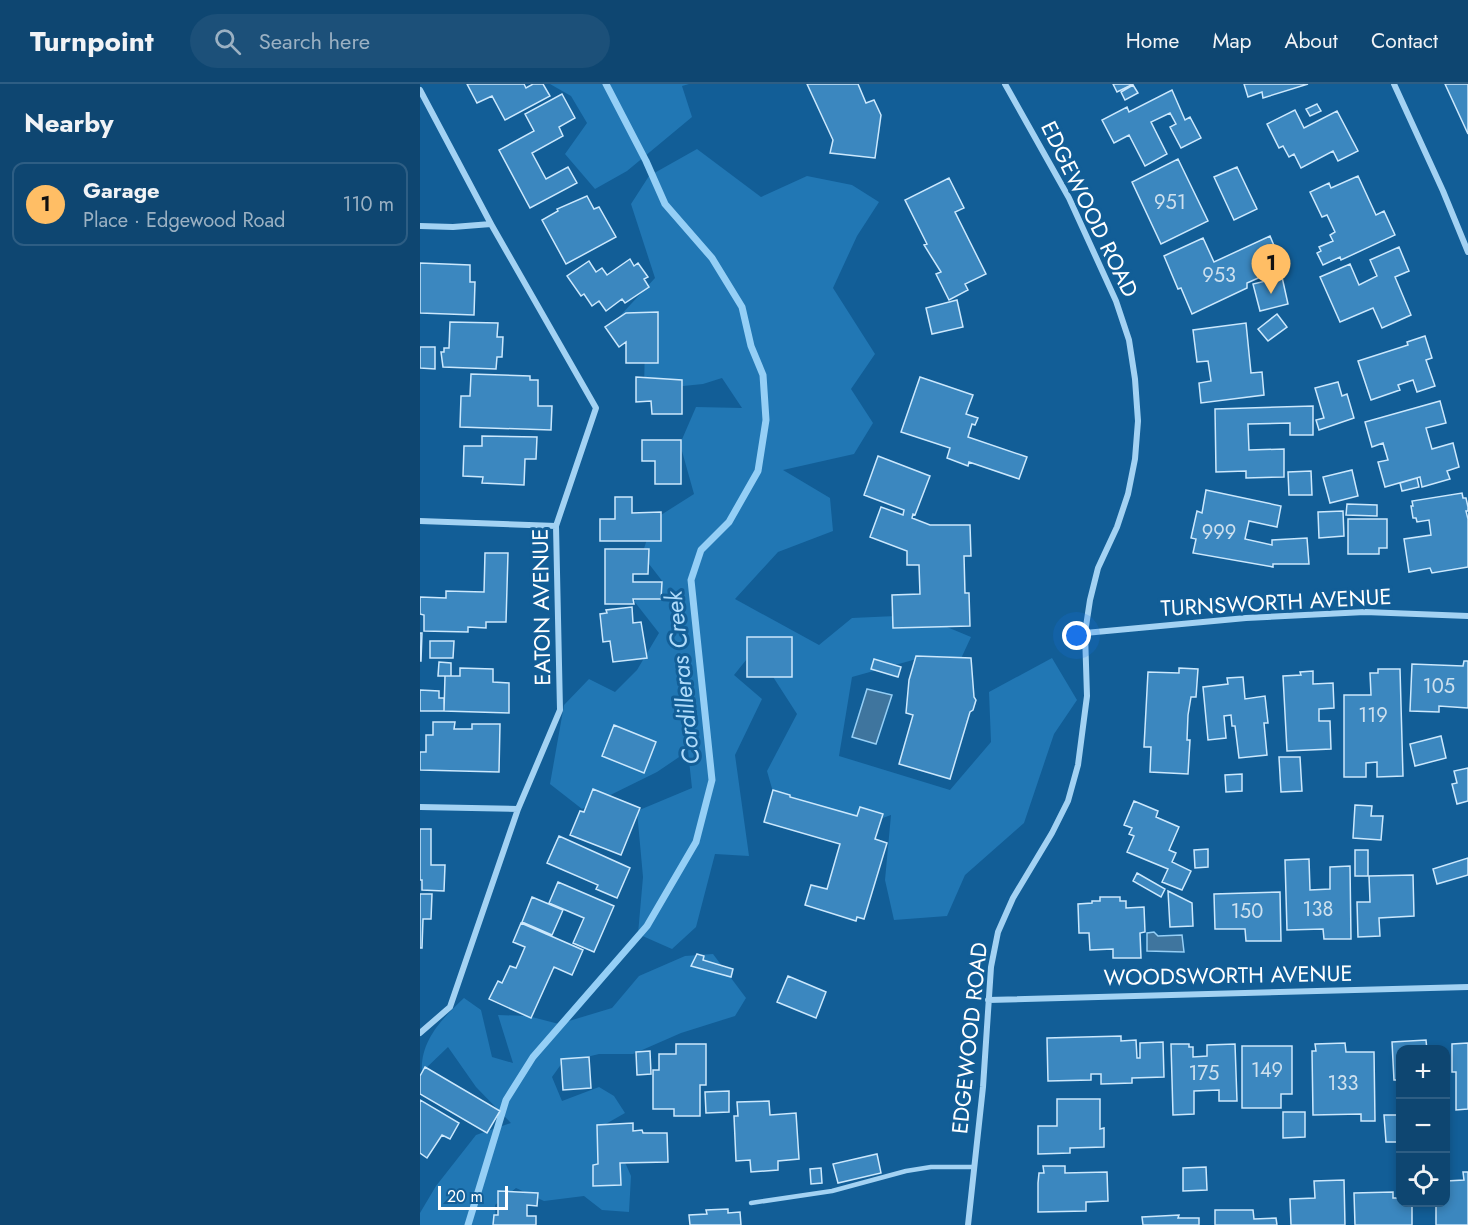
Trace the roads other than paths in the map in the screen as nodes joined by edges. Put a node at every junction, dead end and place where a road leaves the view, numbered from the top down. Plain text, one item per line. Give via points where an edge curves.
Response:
1 (1005, 84) edge
2 (1394, 84) edge
3 (420, 90) edge
4 (491, 224) junction
5 (420, 226) edge
6 (1468, 252) edge
7 (420, 521) edge
8 (556, 526) junction
9 (1468, 616) edge
10 (1085, 633) junction
11 (420, 807) edge
12 (518, 809) junction
13 (1468, 987) edge
14 (988, 1000) junction
15 (420, 1033) edge
16 (974, 1167) junction
17 (751, 1203) dead end
18 (968, 1225) edge

1 - 10 street, EDGEWOOD ROAD via 1069,198 1099,262 1129,340 1135,379 1135,459 1117,527 1098,568
2 - 6 street
3 - 4 street, EATON AVENUE
4 - 5 street
4 - 8 street, EATON AVENUE via 596,408
7 - 8 street
8 - 12 street, EATON AVENUE via 561,710
9 - 10 street, TURNSWORTH AVENUE via 1365,612
10 - 14 street, EDGEWOOD ROAD via 1087,696 1078,765 1068,801 998,932
11 - 12 street
12 - 15 street, EATON AVENUE via 450,1007
13 - 14 street, WOODSWORTH AVENUE
14 - 16 street, EDGEWOOD ROAD
16 - 17 lane via 906,1171 832,1191
16 - 18 street, EDGEWOOD ROAD

